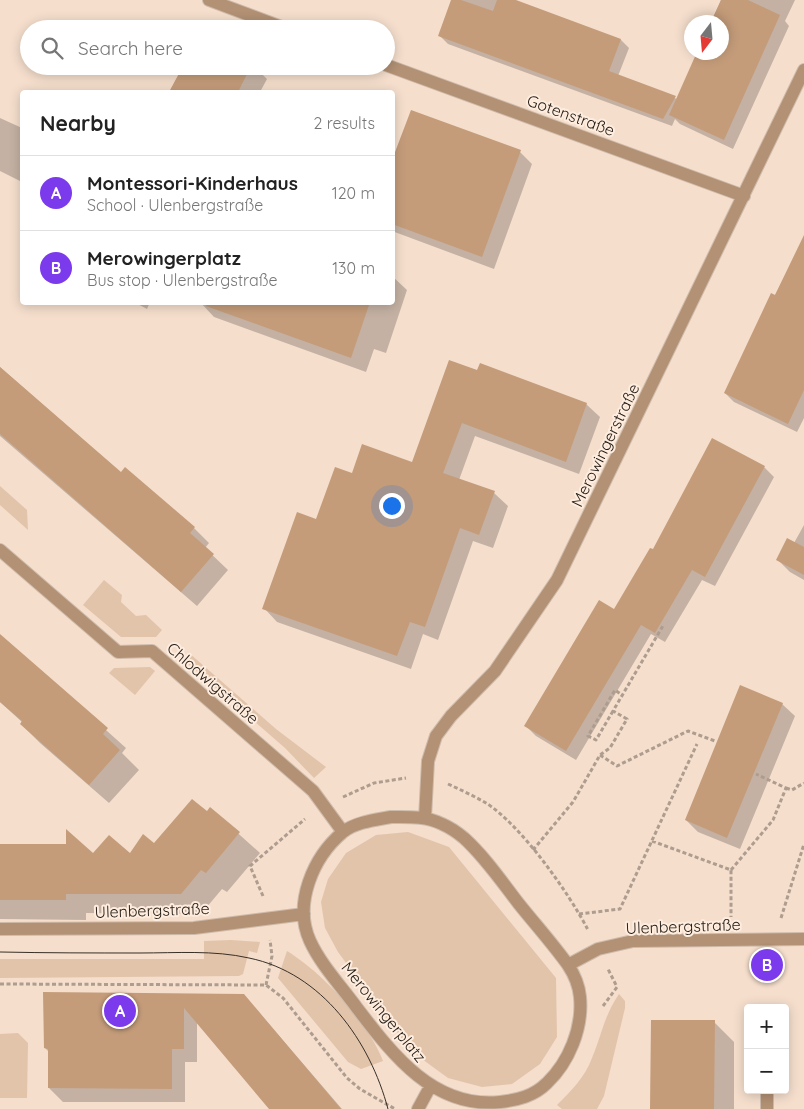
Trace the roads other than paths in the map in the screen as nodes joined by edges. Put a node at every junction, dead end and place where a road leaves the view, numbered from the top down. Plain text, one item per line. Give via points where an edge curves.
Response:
1 (215, 1) edge
2 (264, 20) edge
3 (395, 68) edge
4 (804, 70) edge
5 (744, 196) junction
6 (0, 550) edge
7 (425, 818) junction
8 (343, 832) junction
9 (304, 914) junction
10 (0, 929) edge
11 (804, 939) edge
12 (568, 966) junction
13 (430, 1086) junction
14 (767, 1094) edge
15 (418, 1109) edge
16 (767, 1109) edge

1 - 2 street
3 - 5 street, Gotenstraße
4 - 5 street, Merowingerstraße
5 - 7 street, Merowingerstraße via 558,580 495,671 436,736 428,761
6 - 8 street, Chlodwigstraße via 118,652 152,651 313,791
7 - 8 street, Merowingerplatz via 392,816 365,821
7 - 12 street, Merowingerplatz via 463,837
8 - 9 street, Merowingerplatz via 315,868 306,888
9 - 10 street, Ulenbergstraße via 194,928
9 - 13 street, Merowingerplatz via 309,939 321,961 384,1044
11 - 12 street, Ulenbergstraße via 633,941 598,949
12 - 13 street, Merowingerplatz via 580,997 575,1037 559,1070 546,1084 535,1093 515,1100 488,1104 457,1100
13 - 15 street
14 - 16 street

